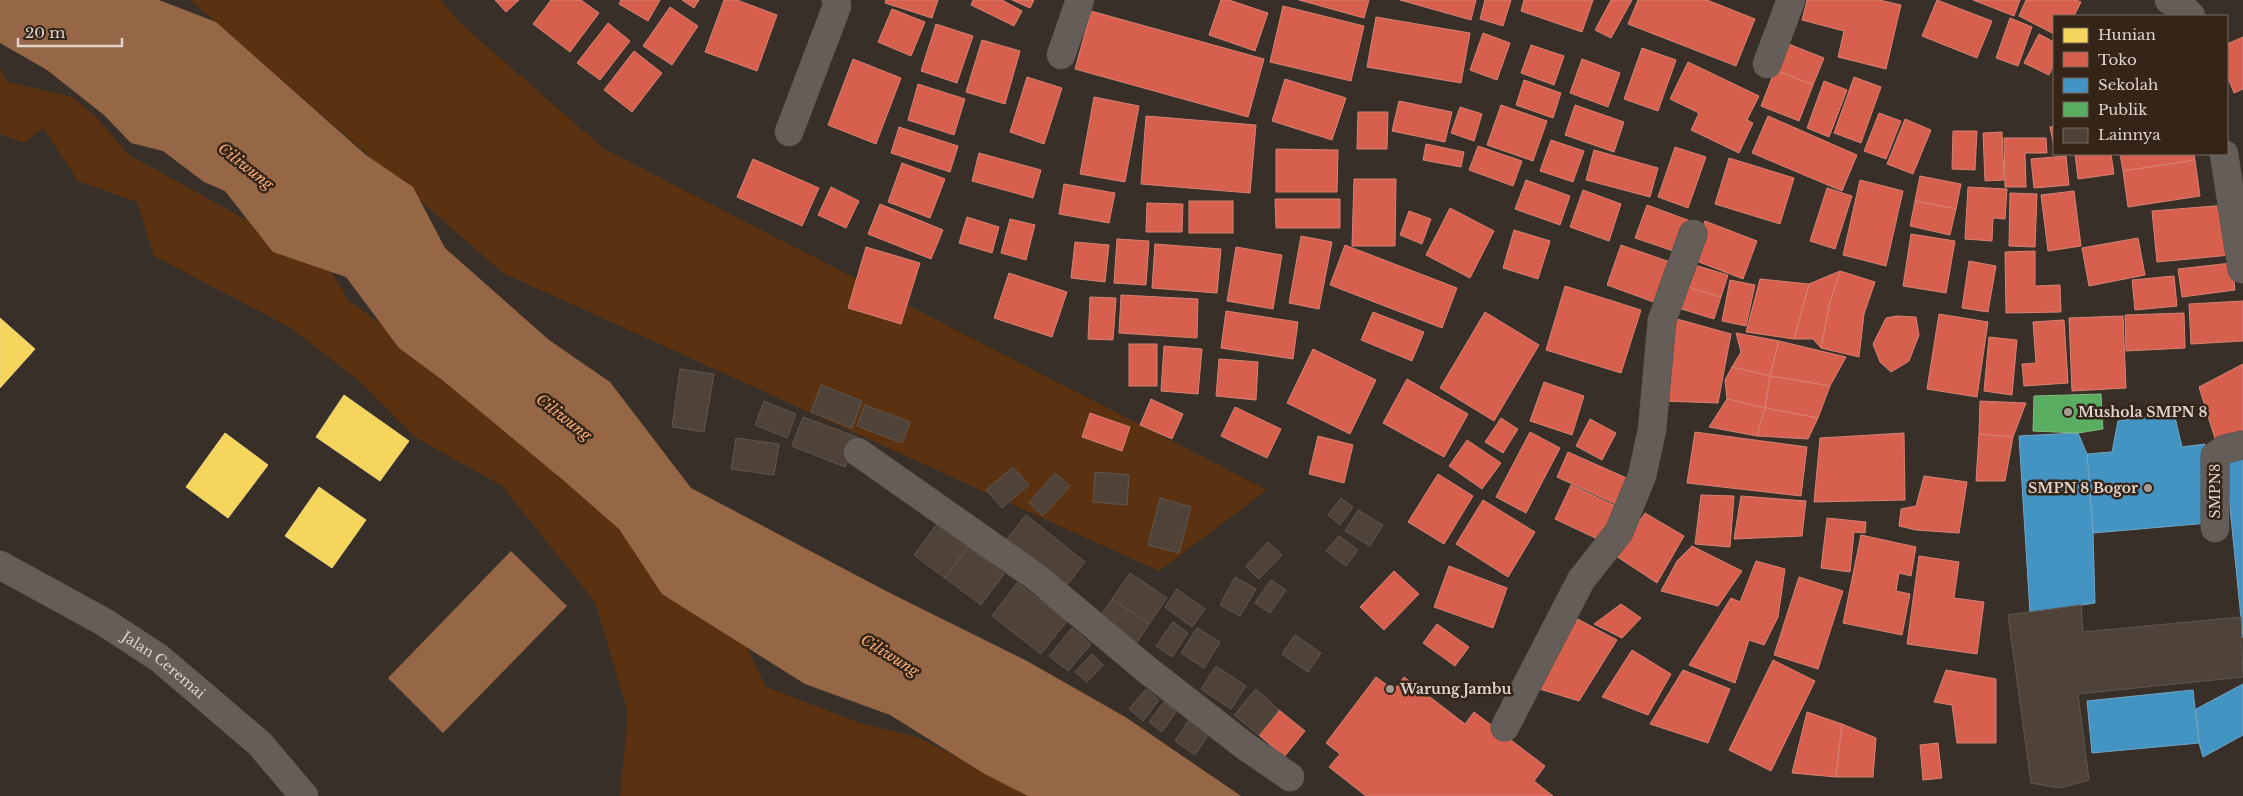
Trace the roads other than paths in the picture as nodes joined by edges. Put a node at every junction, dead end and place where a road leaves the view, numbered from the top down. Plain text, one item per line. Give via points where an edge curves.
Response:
1 (836, 0) edge
2 (1080, 0) edge
3 (1791, 0) edge
4 (2168, 0) edge
5 (2190, 15) edge
6 (1061, 55) dead end
7 (1767, 64) dead end
8 (789, 132) dead end
9 (2224, 155) edge
10 (1693, 234) dead end
11 (2242, 269) edge
12 (2243, 445) edge
13 (858, 452) dead end
14 (2215, 528) dead end
15 (0, 565) edge
16 (1505, 727) dead end
17 (1290, 777) dead end
18 (304, 796) edge

1 - 8 street via 837,6
2 - 6 street
3 - 7 street
4 - 5 street
9 - 11 street
10 - 16 street via 1662,320 1652,430 1642,476 1619,532 1581,580
12 - 14 street, SMPN8 via 2225,449 2215,456
13 - 17 street via 1036,577 1146,669
15 - 18 street, Jalan Ceremai via 104,622 160,658 259,743

